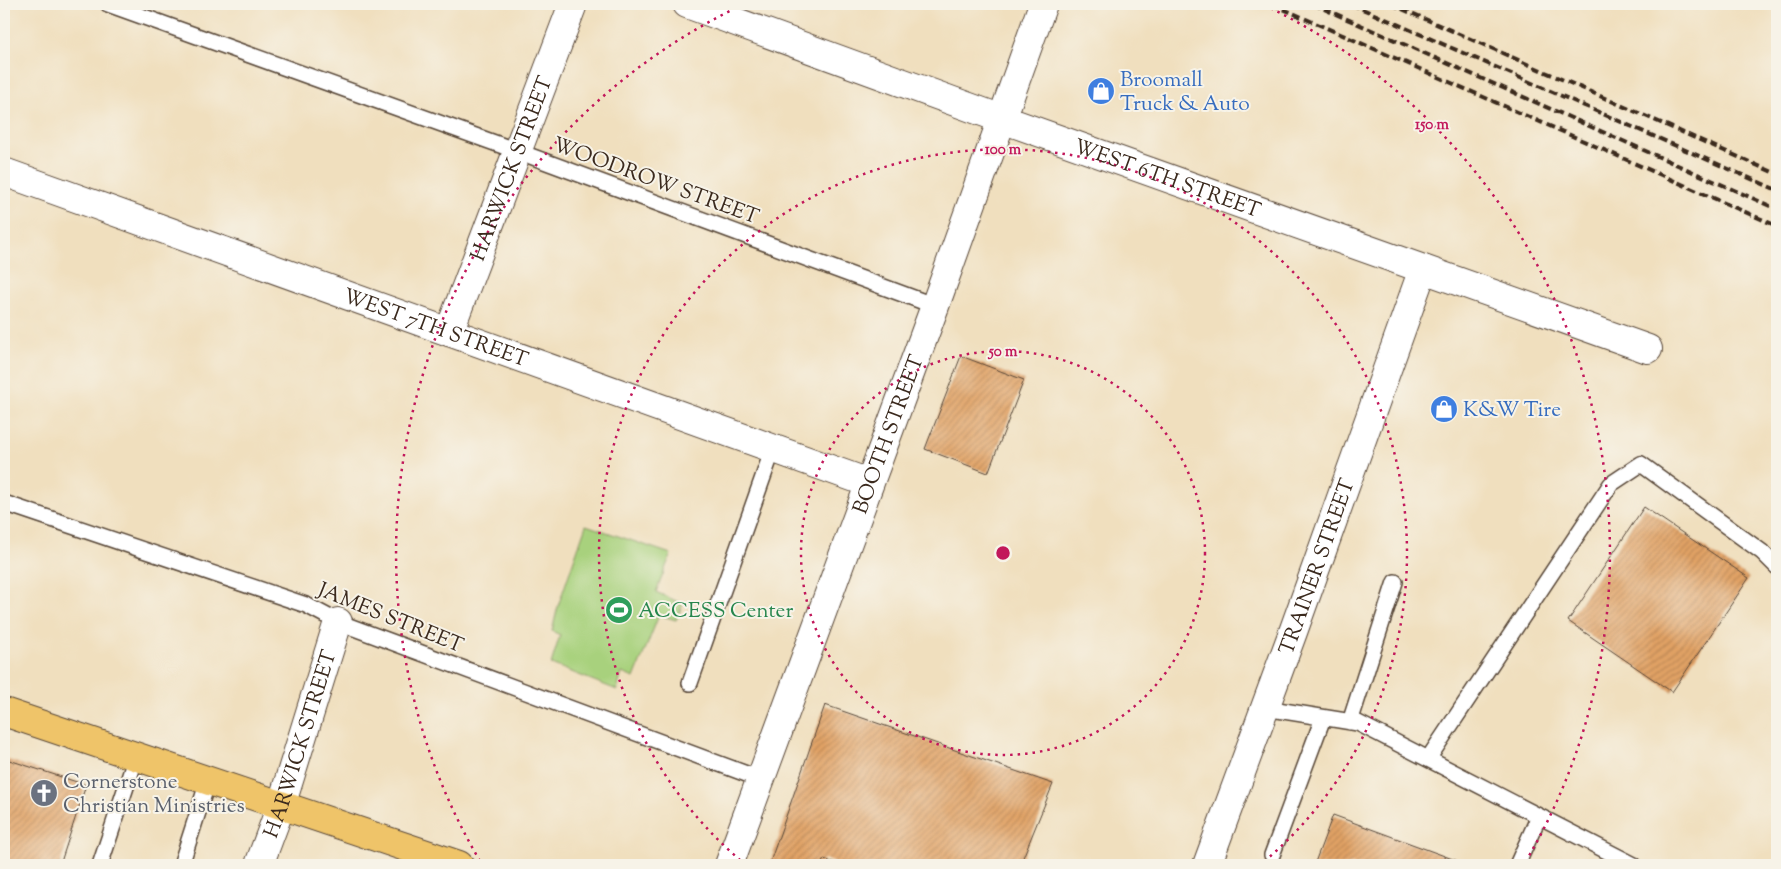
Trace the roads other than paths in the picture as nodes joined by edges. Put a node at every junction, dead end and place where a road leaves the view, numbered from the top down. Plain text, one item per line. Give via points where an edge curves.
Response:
1 (108, 4) edge
2 (573, 4) edge
3 (687, 4) edge
4 (1042, 4) edge
5 (1002, 119) junction
6 (517, 152) junction
7 (4, 172) edge
8 (1423, 269) junction
9 (935, 306) junction
10 (450, 332) junction
11 (1648, 349) dead end
12 (773, 449) junction
13 (869, 483) junction
14 (4, 503) edge
15 (1777, 567) edge
16 (1395, 582) dead end
17 (338, 622) junction
18 (690, 683) dead end
19 (1265, 708) junction
20 (4, 712) edge
21 (1323, 718) junction
22 (1350, 722) junction
23 (136, 757) junction
24 (1428, 759) junction
25 (760, 779) junction
26 (208, 781) junction
27 (281, 806) junction
28 (1539, 816) junction
29 (1272, 855) dead end
30 (100, 865) edge
31 (182, 865) edge
32 (259, 865) edge
33 (459, 865) edge
34 (729, 865) edge
35 (1207, 865) edge
36 (1517, 865) edge
37 (1634, 865) edge

1 - 6 lane, WOODROW STREET
2 - 6 street, HARWICK STREET
3 - 5 street, WEST 6TH STREET
4 - 5 street, BOOTH STREET
5 - 8 street, WEST 6TH STREET
5 - 9 street, BOOTH STREET
6 - 9 lane, WOODROW STREET
6 - 10 street, HARWICK STREET
7 - 10 street, WEST 7TH STREET
8 - 11 street, WEST 6TH STREET
8 - 19 street, TRAINER STREET
9 - 13 street, BOOTH STREET
10 - 12 street, WEST 7TH STREET
12 - 13 street, WEST 7TH STREET
12 - 18 lane
13 - 25 street, BOOTH STREET
14 - 17 lane, JAMES STREET via 306,605
15 - 24 lane via 1762,552 1640,464 1611,484
16 - 22 lane
17 - 25 lane, JAMES STREET
17 - 27 street, HARWICK STREET
19 - 21 lane
19 - 35 street, TRAINER STREET
20 - 23 main road
21 - 22 lane
21 - 29 lane
22 - 24 lane via 1358,723
23 - 26 main road
23 - 30 lane
24 - 28 lane
25 - 34 street, BOOTH STREET
26 - 27 main road
26 - 31 lane
27 - 32 street, HARWICK STREET
27 - 33 main road
28 - 36 lane
28 - 37 lane

